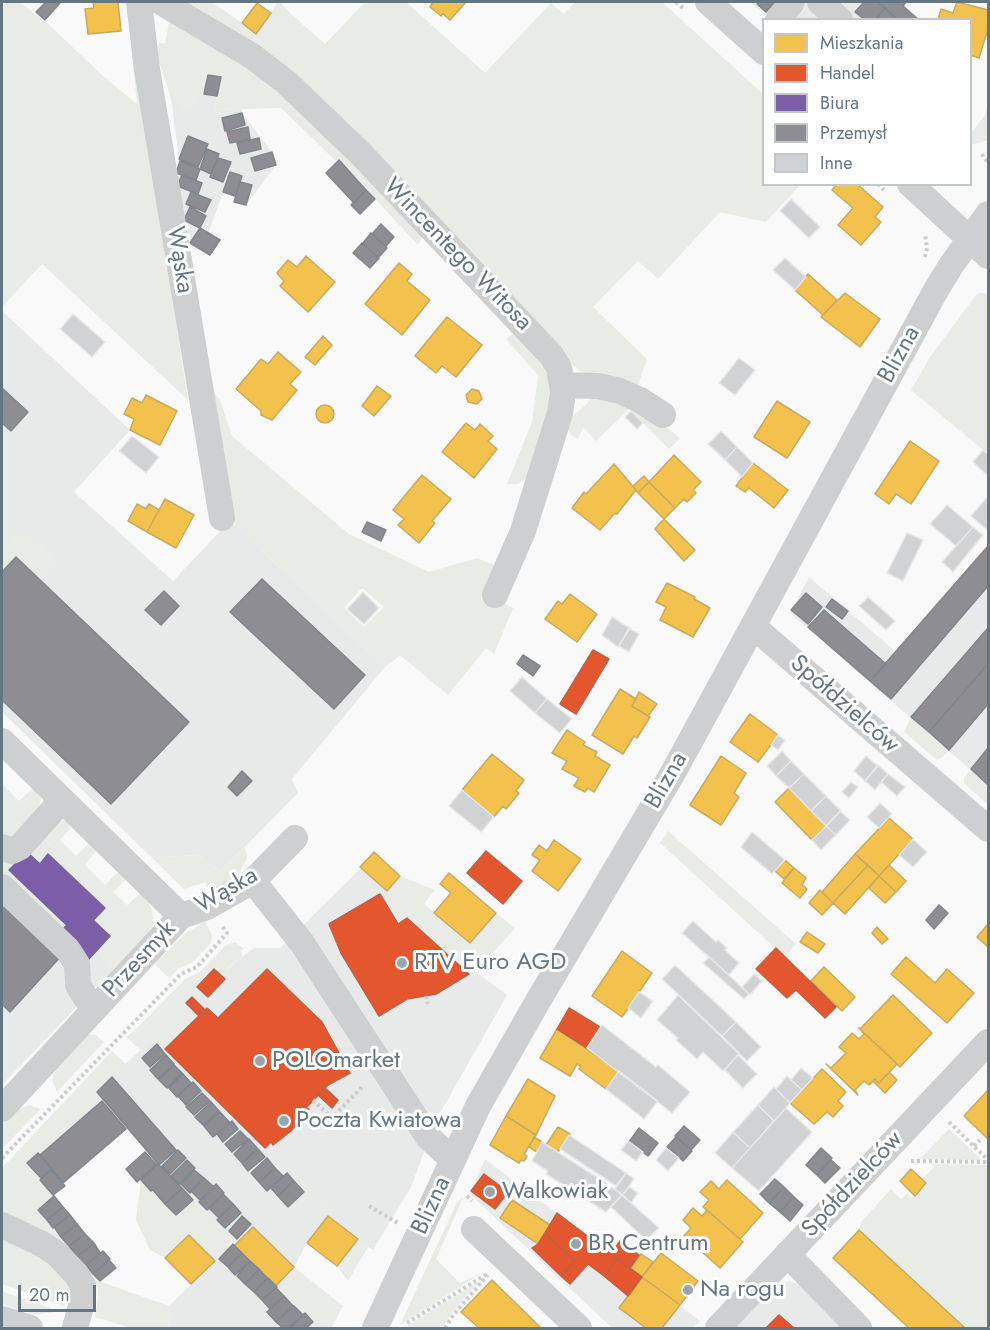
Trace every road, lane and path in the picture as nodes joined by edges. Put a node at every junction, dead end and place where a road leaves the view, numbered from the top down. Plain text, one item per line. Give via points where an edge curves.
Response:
1 (139, 2) edge
2 (161, 2) edge
3 (708, 2) edge
4 (792, 2) edge
5 (820, 2) edge
6 (780, 18) edge
7 (838, 18) edge
8 (761, 46) edge
9 (982, 154) dead end
10 (988, 163) edge
11 (912, 186) edge
12 (988, 214) edge
13 (970, 239) junction
14 (988, 256) edge
15 (563, 385) junction
16 (663, 415) dead end
17 (222, 518) dead end
18 (495, 595) dead end
19 (754, 627) junction
20 (2, 741) edge
21 (62, 800) junction
22 (988, 829) edge
23 (295, 838) dead end
24 (5, 855) edge
25 (253, 881) junction
26 (2, 887) edge
27 (181, 916) junction
28 (220, 924) dead end
29 (426, 996) dead end
30 (428, 1004) dead end
31 (96, 1007) junction
32 (988, 1042) edge
33 (364, 1085) dead end
34 (313, 1100) dead end
35 (2, 1109) edge
36 (949, 1122) dead end
37 (980, 1140) dead end
38 (974, 1146) junction
39 (2, 1158) edge
40 (453, 1160) junction
41 (911, 1161) dead end
42 (988, 1161) edge
43 (467, 1196) dead end
44 (472, 1201) dead end
45 (369, 1206) dead end
46 (392, 1220) dead end
47 (2, 1225) edge
48 (474, 1229) dead end
49 (787, 1254) junction
50 (2, 1319) edge
51 (30, 1329) edge
52 (75, 1329) edge
53 (375, 1329) edge
54 (398, 1329) edge
55 (445, 1329) edge
56 (579, 1329) edge
57 (718, 1329) edge
58 (858, 1329) edge

1 - 17 street, Wąska
2 - 15 street, Wincentego Witosa via 252,56 286,82 551,355
3 - 8 street
4 - 6 street
5 - 7 street
9 - 10 path
11 - 13 street
12 - 13 street, Blizna
13 - 14 street
13 - 19 street, Blizna via 927,306
15 - 16 street via 620,391
15 - 18 street, Wincentego Witosa via 560,413 523,531
19 - 22 street, Spółdzielców
19 - 40 street, Blizna via 478,1106
20 - 21 street, Przesmyk
21 - 24 street via 20,847
21 - 27 street, Przesmyk
23 - 25 street, Wąska
25 - 27 street, Wąska via 207,907
25 - 40 street via 302,943 428,1137
26 - 31 street via 68,950 77,964 78,985
27 - 31 street, Przesmyk
28 - 39 path via 227,933 197,967 181,974
29 - 30 path
31 - 35 street, Przesmyk
32 - 49 street, Spółdzielców
33 - 34 path via 332,1118
36 - 38 path
37 - 38 path
38 - 42 path
40 - 53 street, Blizna
41 - 42 path
43 - 44 path
45 - 46 path
47 - 52 street via 56,1253 76,1274 83,1286
48 - 56 street
49 - 57 street, Spółdzielców
49 - 58 street
50 - 51 street
54 - 55 path via 490,1272

